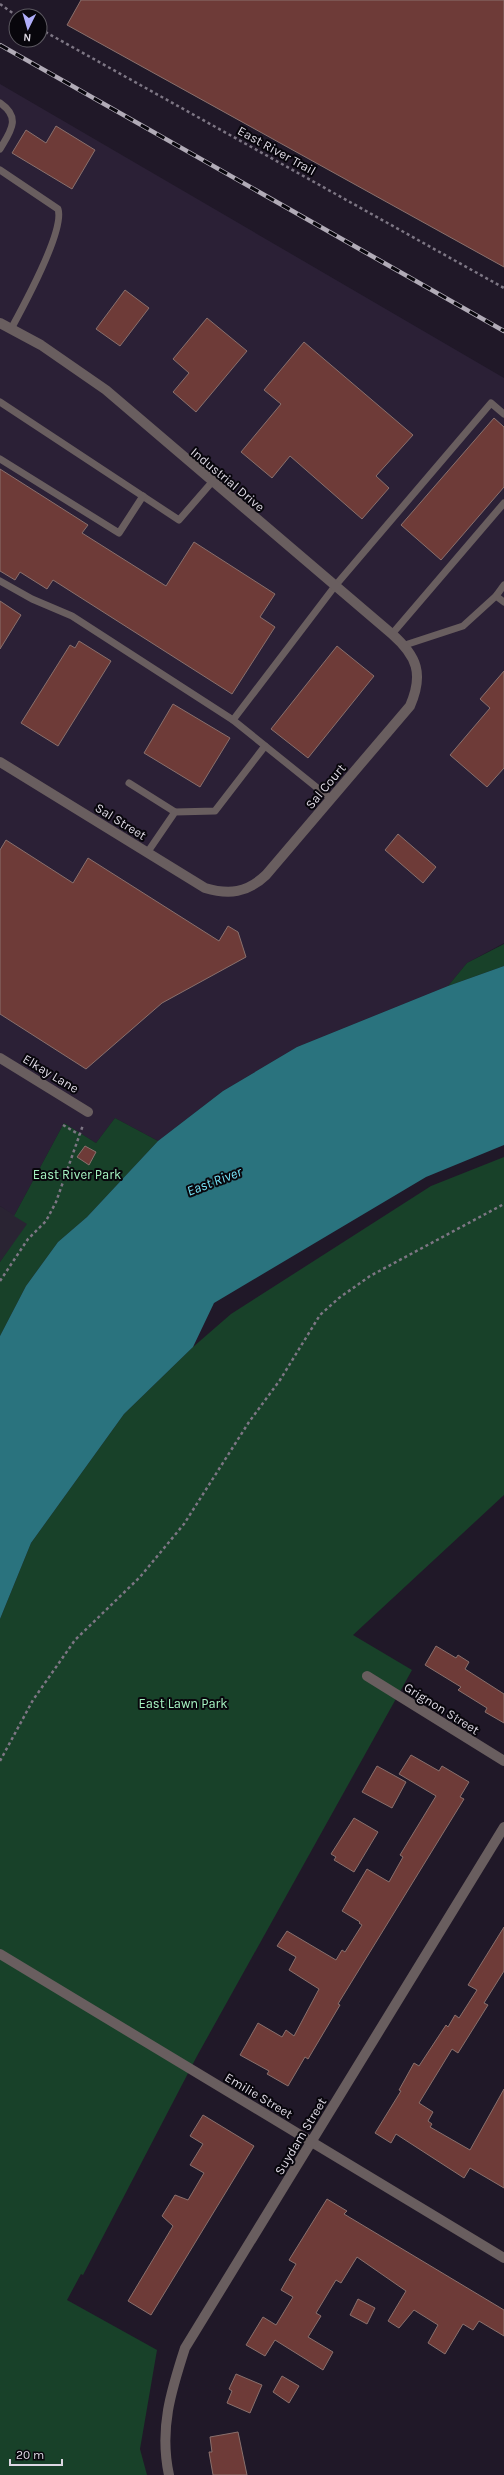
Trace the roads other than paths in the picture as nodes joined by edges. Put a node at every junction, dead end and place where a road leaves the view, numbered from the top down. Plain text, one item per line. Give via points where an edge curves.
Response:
1 (0, 103) edge
2 (0, 149) edge
3 (0, 170) edge
4 (0, 323) edge
5 (11, 329) junction
6 (0, 402) edge
7 (504, 414) edge
8 (0, 459) edge
9 (212, 482) junction
10 (143, 496) junction
11 (504, 503) edge
12 (498, 510) junction
13 (504, 516) edge
14 (0, 581) edge
15 (504, 585) edge
16 (335, 586) junction
17 (496, 596) junction
18 (504, 602) edge
19 (392, 634) junction
20 (405, 645) junction
21 (418, 676) joint
22 (233, 720) junction
23 (265, 746) junction
24 (0, 762) edge
25 (129, 783) dead end
26 (331, 799) junction
27 (175, 812) junction
28 (147, 853) junction
29 (231, 893) joint
30 (0, 1058) edge
31 (88, 1112) road end
32 (367, 1676) dead end
33 (504, 1761) edge
34 (504, 1827) edge
35 (0, 1954) edge
36 (312, 2142) junction
37 (504, 2258) edge
38 (169, 2475) edge

1 - 2 lane via 13,118 13,127
3 - 5 lane via 58,209 60,214 59,223 41,268
4 - 5 street, Industrial Drive
5 - 9 street, Industrial Drive via 68,362 106,390
6 - 10 lane
7 - 16 lane via 491,403
8 - 10 lane via 119,533
9 - 10 lane via 179,520
9 - 16 street, Industrial Drive
11 - 12 lane
12 - 13 lane
12 - 19 lane
14 - 22 lane via 32,599 72,616
15 - 17 lane
16 - 19 street, Industrial Drive
16 - 22 lane
17 - 18 lane
17 - 20 lane via 463,626
19 - 20 street, Industrial Drive
20 - 21 street, Industrial Drive via 416,664
21 - 26 street, Sal Court via 416,694 410,706
22 - 23 lane
23 - 26 lane
23 - 27 lane via 215,810
24 - 28 street, Sal Street
25 - 27 lane
26 - 29 street, Sal Court via 266,875 245,890
27 - 28 lane
28 - 29 street, Sal Street via 205,888
30 - 31 street, Elkay Lane
32 - 33 street, Grignon Street
34 - 36 street, Suydam Street
35 - 36 street, Emilie Street
36 - 37 street, Emilie Street
36 - 38 street, Suydam Street via 186,2348 169,2397 165,2434

